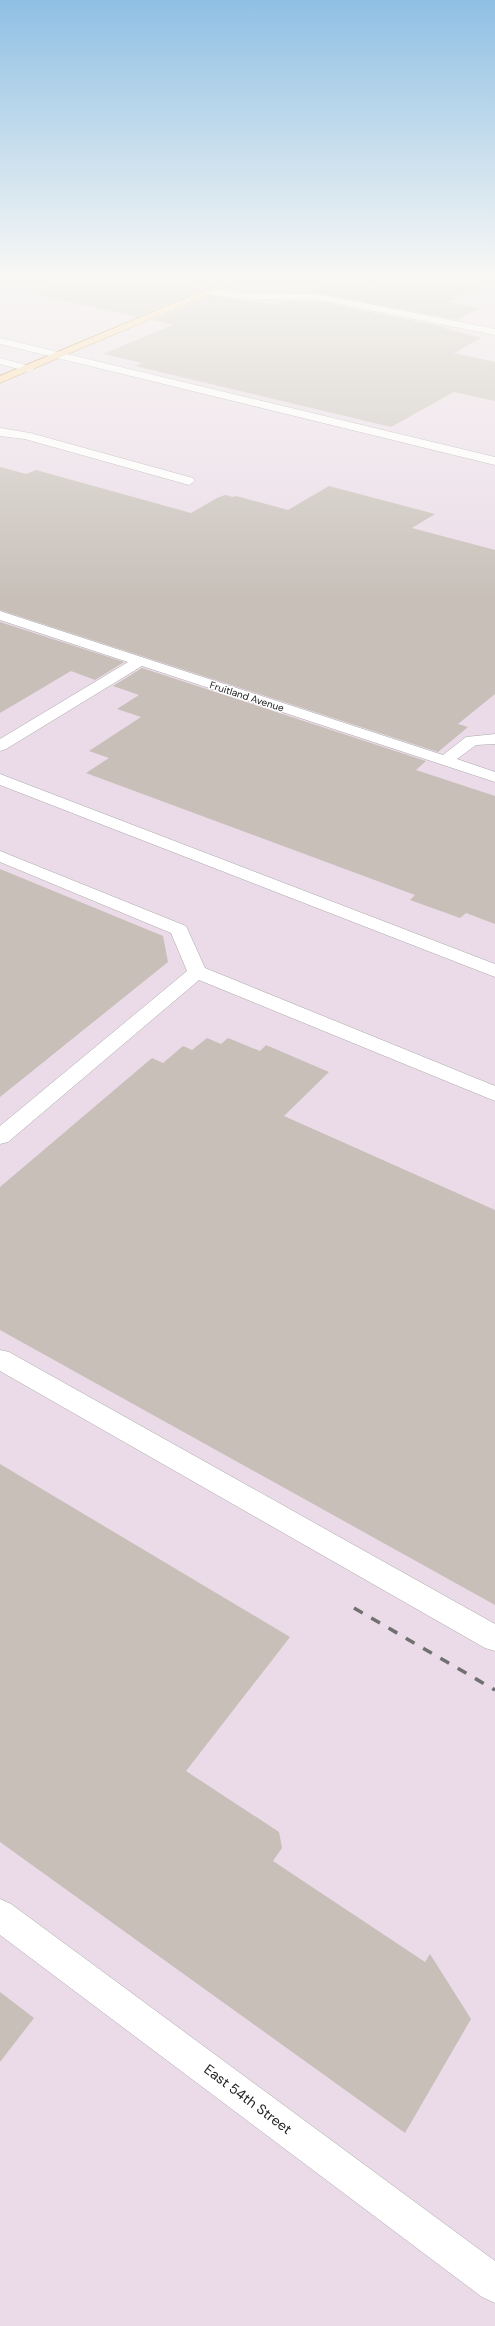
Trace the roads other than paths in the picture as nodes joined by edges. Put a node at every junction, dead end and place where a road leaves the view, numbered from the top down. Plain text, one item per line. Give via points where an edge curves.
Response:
1 (169, 383) edge
2 (0, 432) edge
3 (495, 461) edge
4 (190, 481) dead end
5 (0, 615) edge
6 (140, 661) junction
7 (495, 739) edge
8 (0, 746) edge
9 (445, 761) junction
10 (495, 778) edge
11 (0, 780) edge
12 (0, 856) edge
13 (495, 971) edge
14 (197, 972) junction
15 (495, 1094) edge
16 (0, 1137) edge
17 (0, 1359) edge
18 (495, 1639) edge
19 (0, 1915) edge
20 (495, 2284) edge

1 - 3 street
2 - 4 street via 26,436
5 - 6 street, Fruitland Avenue
6 - 8 street
6 - 9 street, Fruitland Avenue
7 - 9 street via 472,740
9 - 10 street, Fruitland Avenue
11 - 13 street
12 - 14 street via 179,930
14 - 15 street
14 - 16 street
17 - 18 street
19 - 20 street, East 54th Street

